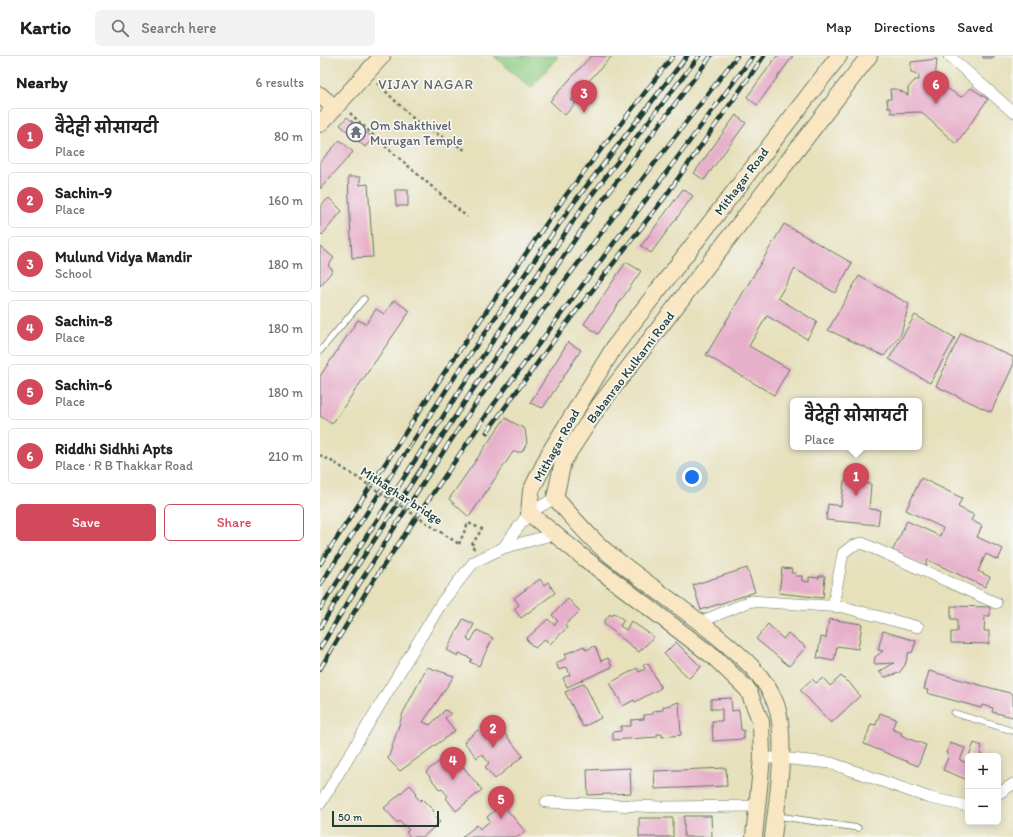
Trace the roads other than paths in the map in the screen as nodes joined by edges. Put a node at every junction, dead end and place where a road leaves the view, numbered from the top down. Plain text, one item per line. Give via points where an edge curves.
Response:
1 (382, 56) edge
2 (839, 56) edge
3 (869, 56) edge
4 (949, 56) edge
5 (320, 95) edge
6 (337, 106) junction
7 (1013, 112) edge
8 (320, 124) edge
9 (364, 299) dead end
10 (320, 351) edge
11 (555, 498) junction
12 (529, 513) junction
13 (555, 534) junction
14 (502, 548) junction
15 (996, 603) dead end
16 (833, 606) junction
17 (700, 622) junction
18 (918, 627) dead end
19 (954, 713) dead end
20 (1013, 731) edge
21 (762, 758) junction
22 (780, 758) junction
23 (1013, 784) edge
24 (1001, 792) edge
25 (546, 802) dead end
26 (320, 804) edge
27 (965, 805) edge
28 (757, 806) junction
29 (775, 816) junction
30 (858, 828) dead end
31 (754, 837) edge
32 (773, 837) edge

1 - 6 street
2 - 12 street, Mithagar Road via 615,346 550,452 531,490
3 - 11 street, Babanrao Kulkarni Road via 599,406 563,461
4 - 7 street
5 - 6 street
6 - 8 street
9 - 10 lane
11 - 12 street
11 - 17 street via 606,552
12 - 13 street
12 - 14 street
13 - 14 street
13 - 21 street via 715,658 748,690 760,722
14 - 26 street via 474,562 442,602
15 - 16 street via 862,543 852,546 843,553
16 - 17 street via 751,601
16 - 18 street
17 - 22 street via 748,662 762,680 776,704 781,726
19 - 20 lane
21 - 22 street
21 - 28 street
22 - 27 street via 831,763 930,798
22 - 29 street
23 - 24 street
25 - 28 street via 661,807
28 - 31 street
29 - 30 lane
29 - 32 street

